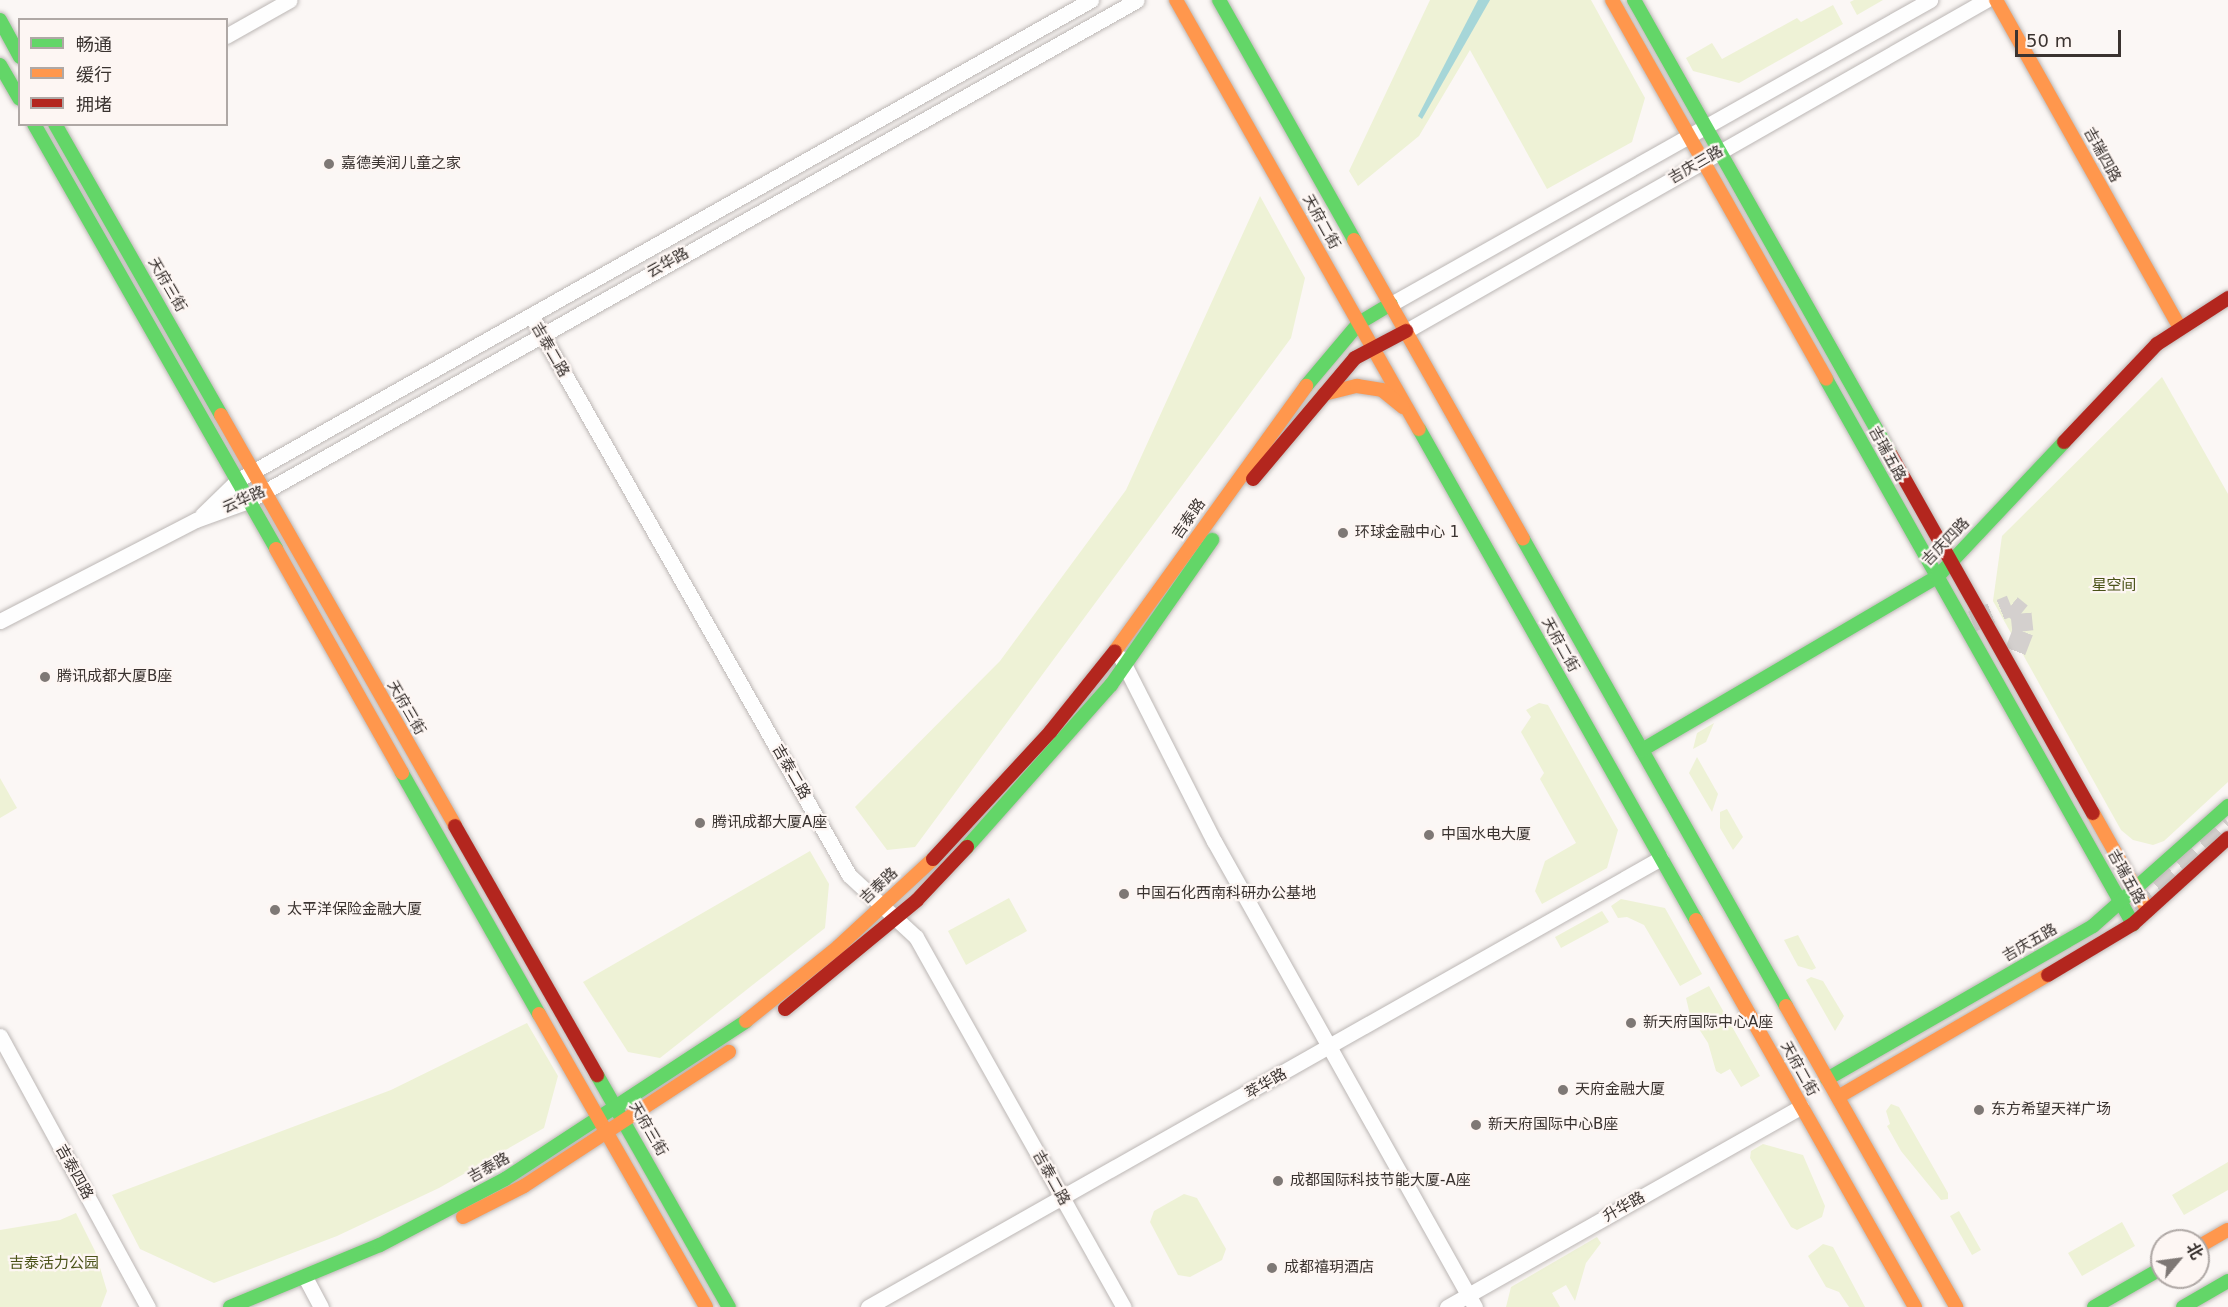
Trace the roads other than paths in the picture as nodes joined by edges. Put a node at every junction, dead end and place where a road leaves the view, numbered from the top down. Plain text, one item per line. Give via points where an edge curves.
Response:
1 (290, 0) edge
2 (1091, 0) edge
3 (1137, 0) edge
4 (1176, 0) edge
5 (1219, 0) edge
6 (1612, 0) edge
7 (1634, 0) edge
8 (1930, 0) edge
9 (1986, 0) edge
10 (1996, 0) edge
11 (0, 20) edge
12 (228, 35) edge
13 (18, 53) edge
14 (0, 66) edge
15 (18, 96) edge
16 (35, 126) edge
17 (60, 126) edge
18 (1705, 126) junction
19 (1689, 136) junction
20 (43, 139) junction
21 (1720, 152) junction
22 (1703, 161) junction
23 (2228, 298) edge
24 (1391, 304) junction
25 (531, 315) junction
26 (1359, 323) junction
27 (2179, 326) junction
28 (1406, 331) junction
29 (542, 334) junction
30 (1372, 347) junction
31 (1324, 394) junction
32 (1420, 432) junction
33 (255, 472) junction
34 (238, 480) junction
35 (265, 491) junction
36 (248, 501) junction
37 (196, 520) junction
38 (1951, 561) junction
39 (1937, 577) junction
40 (0, 621) edge
41 (1117, 650) junction
42 (1125, 666) junction
43 (1642, 750) junction
44 (2228, 806) edge
45 (2228, 838) edge
46 (1661, 858) junction
47 (2136, 889) junction
48 (2121, 903) junction
49 (882, 906) junction
50 (2148, 910) junction
51 (896, 918) junction
52 (2133, 924) junction
53 (0, 1036) edge
54 (1328, 1049) junction
55 (1827, 1079) junction
56 (1838, 1097) junction
57 (1802, 1107) junction
58 (617, 1108) junction
59 (600, 1119) junction
60 (625, 1122) junction
61 (608, 1132) junction
62 (1062, 1198) junction
63 (2228, 1230) edge
64 (2210, 1240) edge
65 (2150, 1275) edge
66 (2228, 1281) edge
67 (308, 1283) junction
68 (1472, 1301) edge
69 (148, 1307) edge
70 (230, 1307) edge
71 (269, 1307) edge
72 (321, 1307) edge
73 (706, 1307) edge
74 (729, 1307) edge
75 (868, 1307) edge
76 (1124, 1307) edge
77 (1447, 1307) edge
78 (1915, 1307) edge
79 (1956, 1307) edge
80 (2094, 1307) edge
81 (2183, 1307) edge

1 - 12 street
2 - 25 street, 云华路
3 - 29 street, 云华路
4 - 26 street, 天府二街
5 - 24 street, 天府二街
6 - 19 street, 吉瑞五路
7 - 18 street, 吉瑞五路
8 - 18 street, 吉庆三路
9 - 21 street, 吉庆三路
10 - 27 street, 吉瑞四路
11 - 13 street
14 - 15 street
16 - 20 street
17 - 20 street
17 - 33 street, 天府三街
18 - 19 street, 吉庆三路
18 - 21 street, 吉瑞五路
19 - 22 street, 吉瑞五路
19 - 24 street, 吉庆三路
20 - 34 street
21 - 22 street, 吉庆三路
21 - 38 street, 吉瑞五路
22 - 28 street, 吉庆三路
22 - 39 street, 吉瑞五路
23 - 27 street, 吉庆四路
24 - 26 street, 吉泰路
24 - 28 street, 天府二街
25 - 29 street, 吉泰二路
25 - 33 street, 云华路
26 - 30 street, 天府二街
26 - 41 street, 吉泰路 via 1286,411
27 - 38 street, 吉庆四路 via 2157,344
28 - 30 street, 吉泰路
28 - 43 street, 天府二街
29 - 35 street, 云华路
29 - 49 street, 吉泰二路 via 849,875
30 - 31 street, 吉泰路 via 1355,358
30 - 32 street, 天府二街
31 - 32 street via 1357,386 1382,390 1403,407
31 - 42 street, 吉泰路 via 1248,485
32 - 46 street, 天府二街
33 - 34 street, 云华路
33 - 35 street, 天府三街
34 - 36 street
34 - 37 street, 云华路
35 - 36 street, 云华路
35 - 58 street, 天府三街
36 - 37 street, 云华路
36 - 59 street
37 - 40 street, 云华路
38 - 39 street, 吉庆四路
38 - 47 street, 吉瑞五路 via 2010,655
39 - 43 street, 吉庆四路
39 - 48 street, 吉瑞五路
41 - 42 street
41 - 49 street, 吉泰路 via 1008,781 942,851
42 - 51 street, 吉泰路 via 1014,797
42 - 54 street via 1214,841
43 - 55 street, 天府二街
44 - 47 street, 吉庆五路
45 - 50 street
46 - 54 street, 萃华路
46 - 57 street, 天府二街
47 - 48 street, 吉庆五路
47 - 50 street, 吉瑞五路
48 - 52 street, 吉瑞五路
48 - 55 street, 吉庆五路 via 2093,926
49 - 51 street, 吉泰二路
49 - 58 street, 吉泰路 via 829,955 723,1040
50 - 52 street
51 - 60 street, 吉泰路 via 825,978 695,1077
51 - 62 street, 吉泰二路 via 916,937
52 - 56 street
53 - 69 street, 吉泰四路
54 - 62 street, 萃华路
54 - 68 street
55 - 56 street, 天府二街
56 - 79 street, 天府二街
57 - 68 street, 升华路
57 - 78 street, 天府二街
58 - 59 street, 吉泰路
58 - 60 street, 天府三街
59 - 61 street
59 - 67 street, 吉泰路 via 505,1179
60 - 61 street, 吉泰路
60 - 74 street, 天府三街
61 - 67 street, 吉泰路 via 524,1186 392,1254
61 - 73 street
62 - 75 street, 萃华路
62 - 76 street, 吉泰二路
63 - 64 street
65 - 80 street
66 - 81 street
67 - 70 street, 吉泰路
67 - 71 street, 吉泰路
67 - 72 street
68 - 77 street, 升华路

